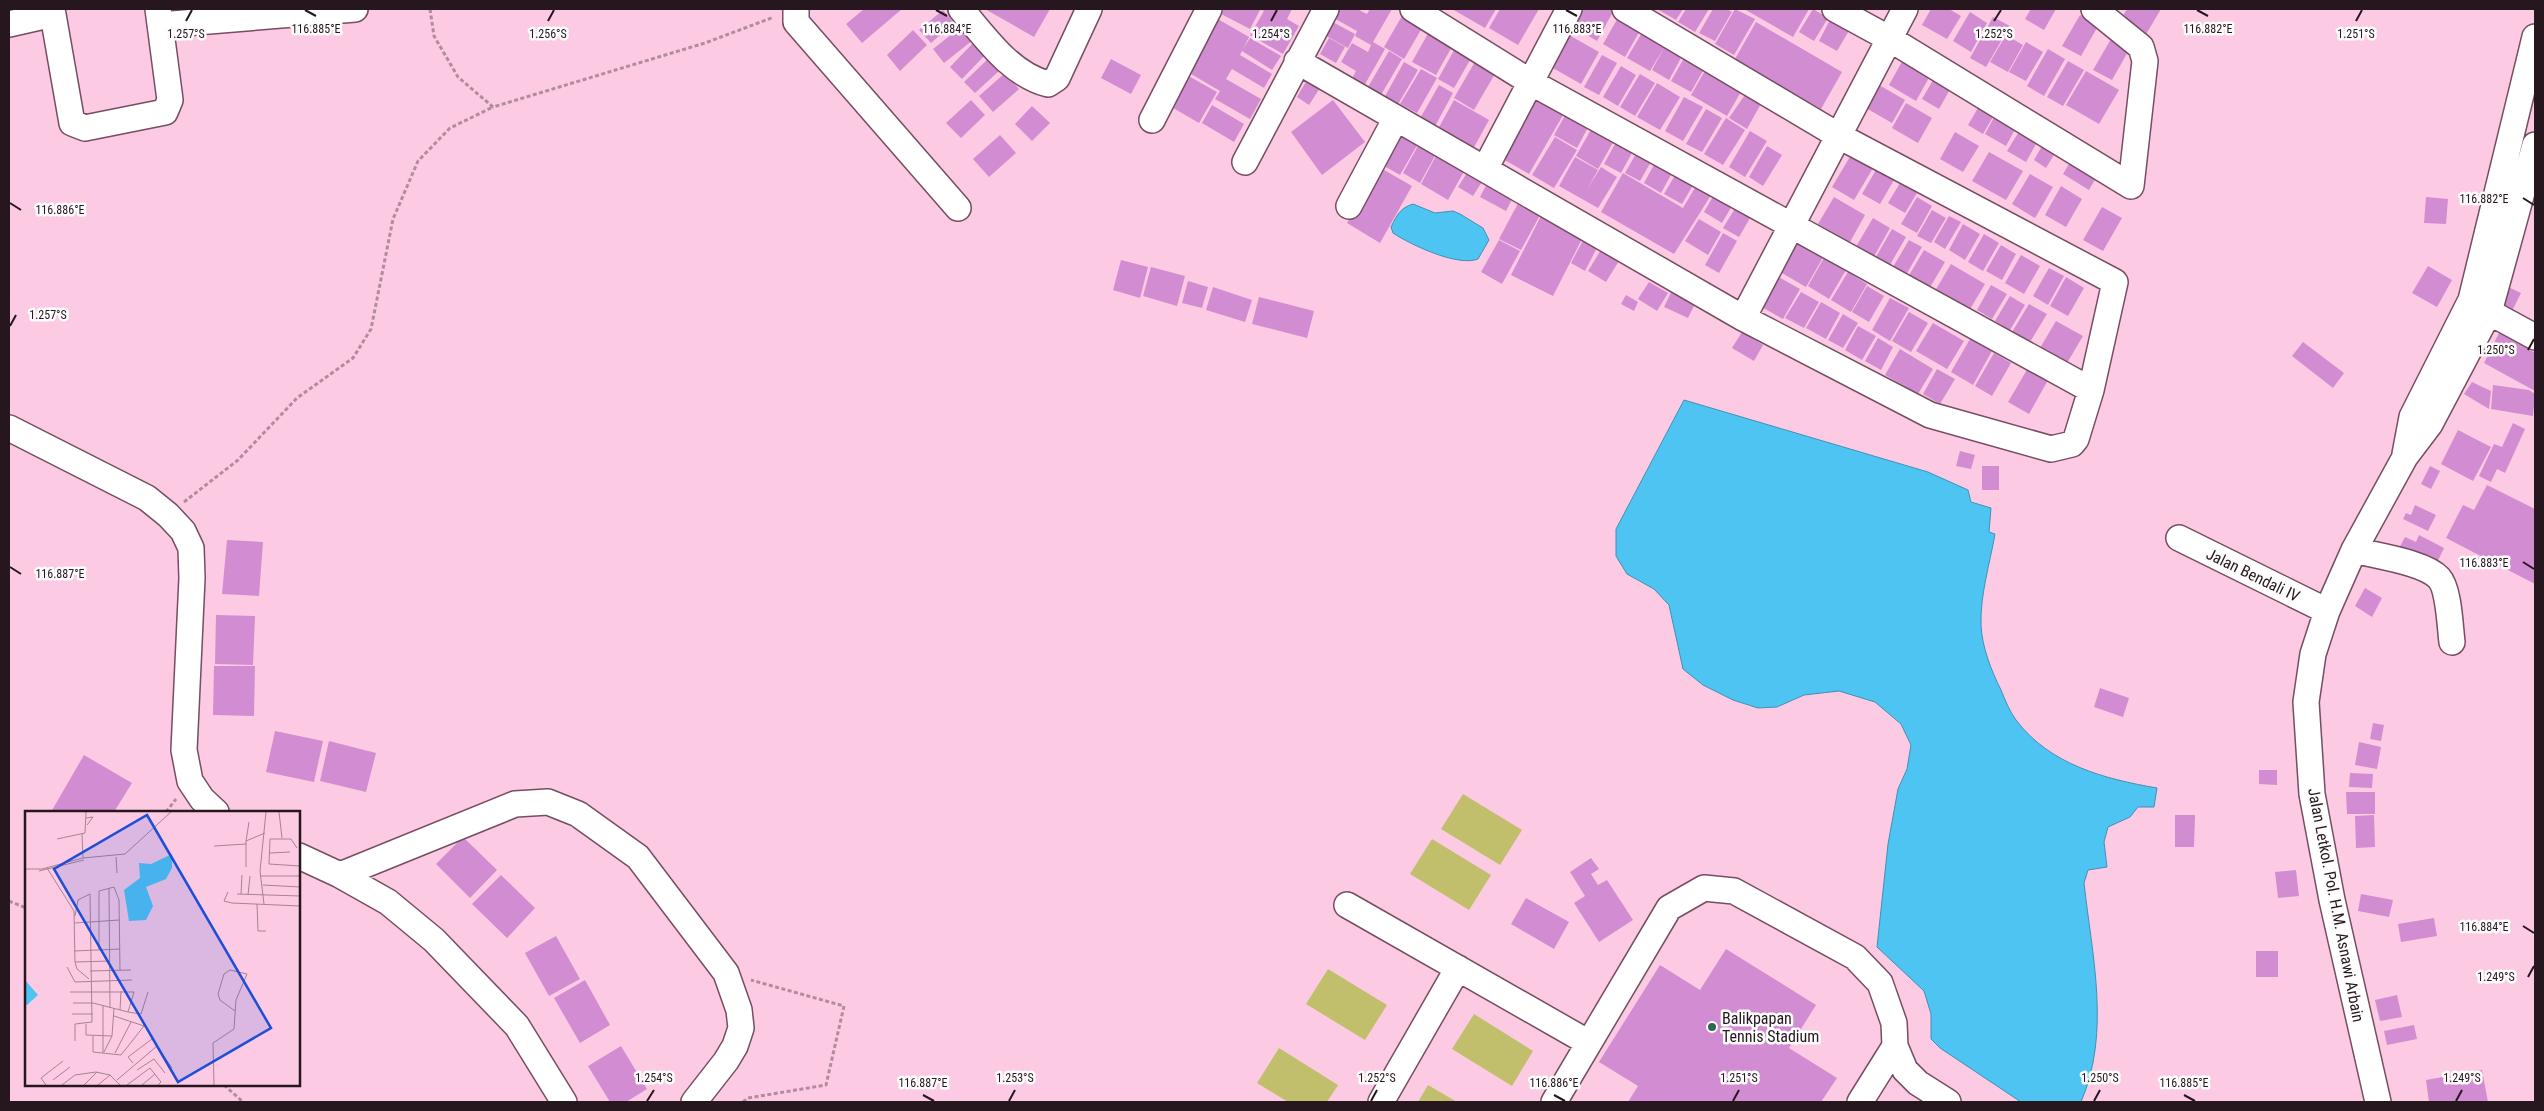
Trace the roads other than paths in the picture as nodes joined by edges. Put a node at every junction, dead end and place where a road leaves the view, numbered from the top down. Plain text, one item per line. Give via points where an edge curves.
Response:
1 (355, 9) edge
2 (796, 9) edge
3 (961, 9) edge
4 (1089, 9) edge
5 (1209, 9) edge
6 (1326, 9) edge
7 (1413, 9) edge
8 (1569, 9) edge
9 (1625, 9) edge
10 (1835, 9) edge
11 (1905, 9) edge
12 (2094, 9) edge
13 (53, 12) edge
14 (1439, 16) edge
15 (159, 17) edge
16 (9, 24) edge
17 (2535, 36) edge
18 (1890, 39) junction
19 (1297, 61) junction
20 (1532, 83) junction
21 (1396, 118) junction
22 (1152, 120) dead end
23 (1839, 136) junction
24 (2535, 145) edge
25 (1245, 162) dead end
26 (1485, 169) junction
27 (1349, 206) dead end
28 (958, 208) dead end
29 (1790, 223) junction
30 (2489, 312) junction
31 (1743, 318) junction
32 (2535, 337) edge
33 (2090, 390) junction
34 (9, 428) edge
35 (2405, 457) junction
36 (2179, 538) dead end
37 (2354, 550) junction
38 (2327, 611) junction
39 (2452, 642) dead end
40 (215, 811) edge
41 (300, 856) edge
42 (340, 875) junction
43 (1347, 905) dead end
44 (1458, 968) junction
45 (1589, 1043) junction
46 (1895, 1046) junction
47 (564, 1102) edge
48 (694, 1102) edge
49 (1382, 1102) edge
50 (1554, 1102) edge
51 (1860, 1102) edge
52 (1948, 1102) edge
53 (2378, 1102) edge

1 - 15 street
2 - 28 street via 796,22
3 - 4 street via 1005,60 1034,80 1048,84 1057,78
5 - 22 street
6 - 19 street
7 - 14 street
8 - 20 street
9 - 23 street
10 - 18 street
11 - 18 street
12 - 18 street via 2140,47 2145,61 2131,186
13 - 15 street via 72,123 79,127 165,112 170,100
13 - 16 street
14 - 20 street
17 - 35 street, Jalan Letkol. Pol. H.M. Asnawi Arbain via 2471,300 2412,417
18 - 23 street
19 - 21 street
19 - 25 street
20 - 26 street
20 - 29 street
21 - 26 street
21 - 27 street
23 - 29 street
23 - 33 street via 2115,282
24 - 30 street, Jalan Letkol. Pol. H.M. Asnawi Arbain
26 - 31 street
29 - 31 street
29 - 33 street
30 - 32 street
30 - 35 street, Jalan Letkol. Pol. H.M. Asnawi Arbain via 2430,424
31 - 33 street via 1930,416 2051,449 2072,444 2076,439
34 - 40 street via 147,498 183,531 191,548 192,578 184,750 190,781
35 - 37 street, Jalan Letkol. Pol. H.M. Asnawi Arbain
36 - 38 street, Jalan Bendali IV
37 - 38 street, Jalan Letkol. Pol. H.M. Asnawi Arbain
37 - 39 street via 2425,568 2440,578 2446,596
38 - 53 street, Jalan Letkol. Pol. H.M. Asnawi Arbain via 2314,654 2306,702 2312,794 2332,900
41 - 42 street
42 - 47 street via 388,902 434,940 517,1026
42 - 48 street via 515,804 548,802 578,814 638,857 726,973 739,1010 741,1028 726,1061
43 - 44 street
44 - 45 street
44 - 49 street
45 - 46 street via 1669,908 1704,888 1734,891 1855,957 1880,982 1894,1023
45 - 50 street
46 - 51 street
46 - 52 street via 1905,1070 1918,1083

